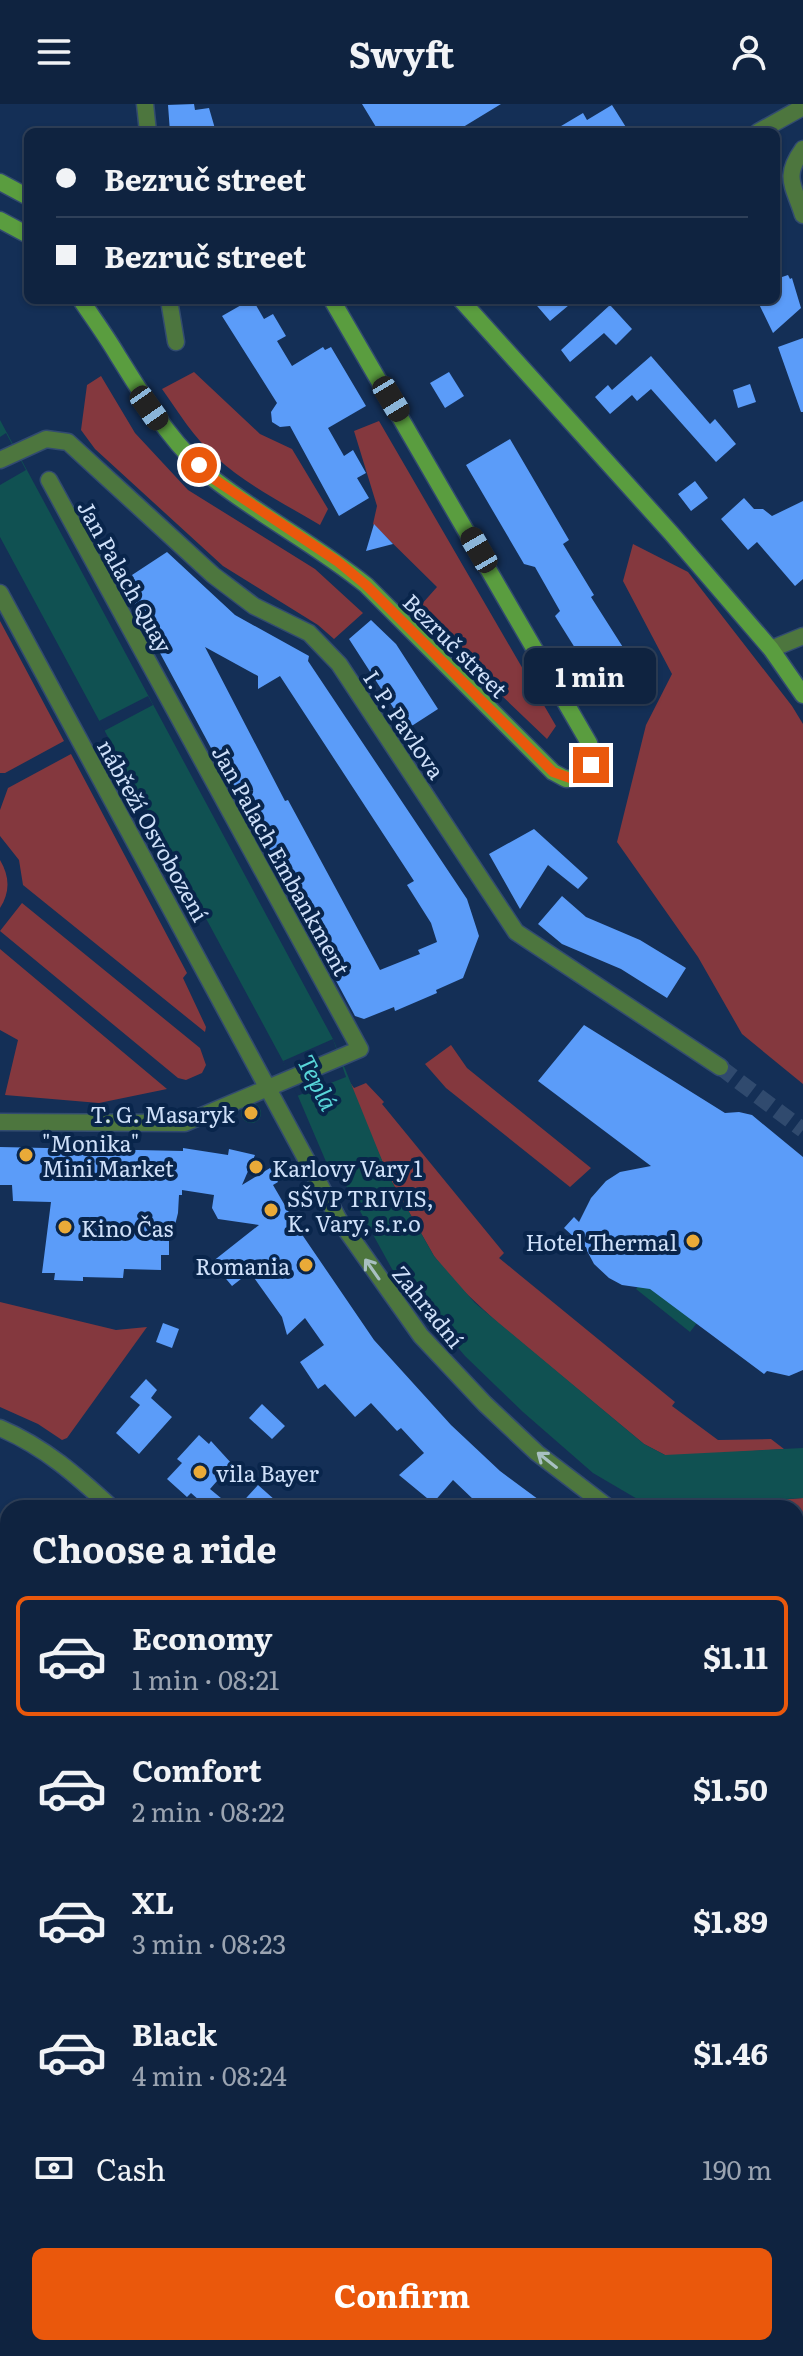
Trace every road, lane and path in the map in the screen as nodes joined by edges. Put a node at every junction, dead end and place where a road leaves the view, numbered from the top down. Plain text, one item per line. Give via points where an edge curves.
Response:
1 (145, 104) edge
2 (801, 114) edge
3 (148, 128) edge
4 (768, 128) edge
5 (803, 149) edge
6 (0, 182) edge
7 (24, 195) edge
8 (803, 215) edge
9 (0, 220) edge
10 (24, 233) edge
11 (84, 304) edge
12 (95, 304) edge
13 (170, 304) edge
14 (334, 304) edge
15 (467, 304) edge
16 (176, 342) dead end
17 (117, 354) junction
18 (0, 460) edge
19 (49, 480) dead end
20 (0, 593) edge
21 (803, 636) edge
22 (771, 649) junction
23 (803, 695) edge
24 (720, 1067) tunnel mouth
25 (269, 1087) junction
26 (0, 1122) edge
27 (0, 1428) edge
28 (103, 1500) edge
29 (599, 1500) edge

1 - 3 street
2 - 4 street
5 - 8 street via 790,177
6 - 7 street
9 - 10 street
11 - 17 street, Bezruč street
12 - 17 street, Bezruč street
13 - 16 street
14 - 17 street, Bezruč street via 589,743 591,765 580,777 566,779 547,768 337,561 214,479 164,430
15 - 22 street
18 - 24 street, I. P. Pavlova via 46,439 68,442 213,575 254,606 309,633 339,664 516,932
19 - 25 street, Jan Palach Quay via 360,1049
20 - 25 street, nábřeží Osvobození
21 - 22 street
22 - 23 street
25 - 26 street via 185,1123
29 -> 25 street, Zahradní via 537,1453 421,1336 339,1220
27 - 28 street via 58,1459

